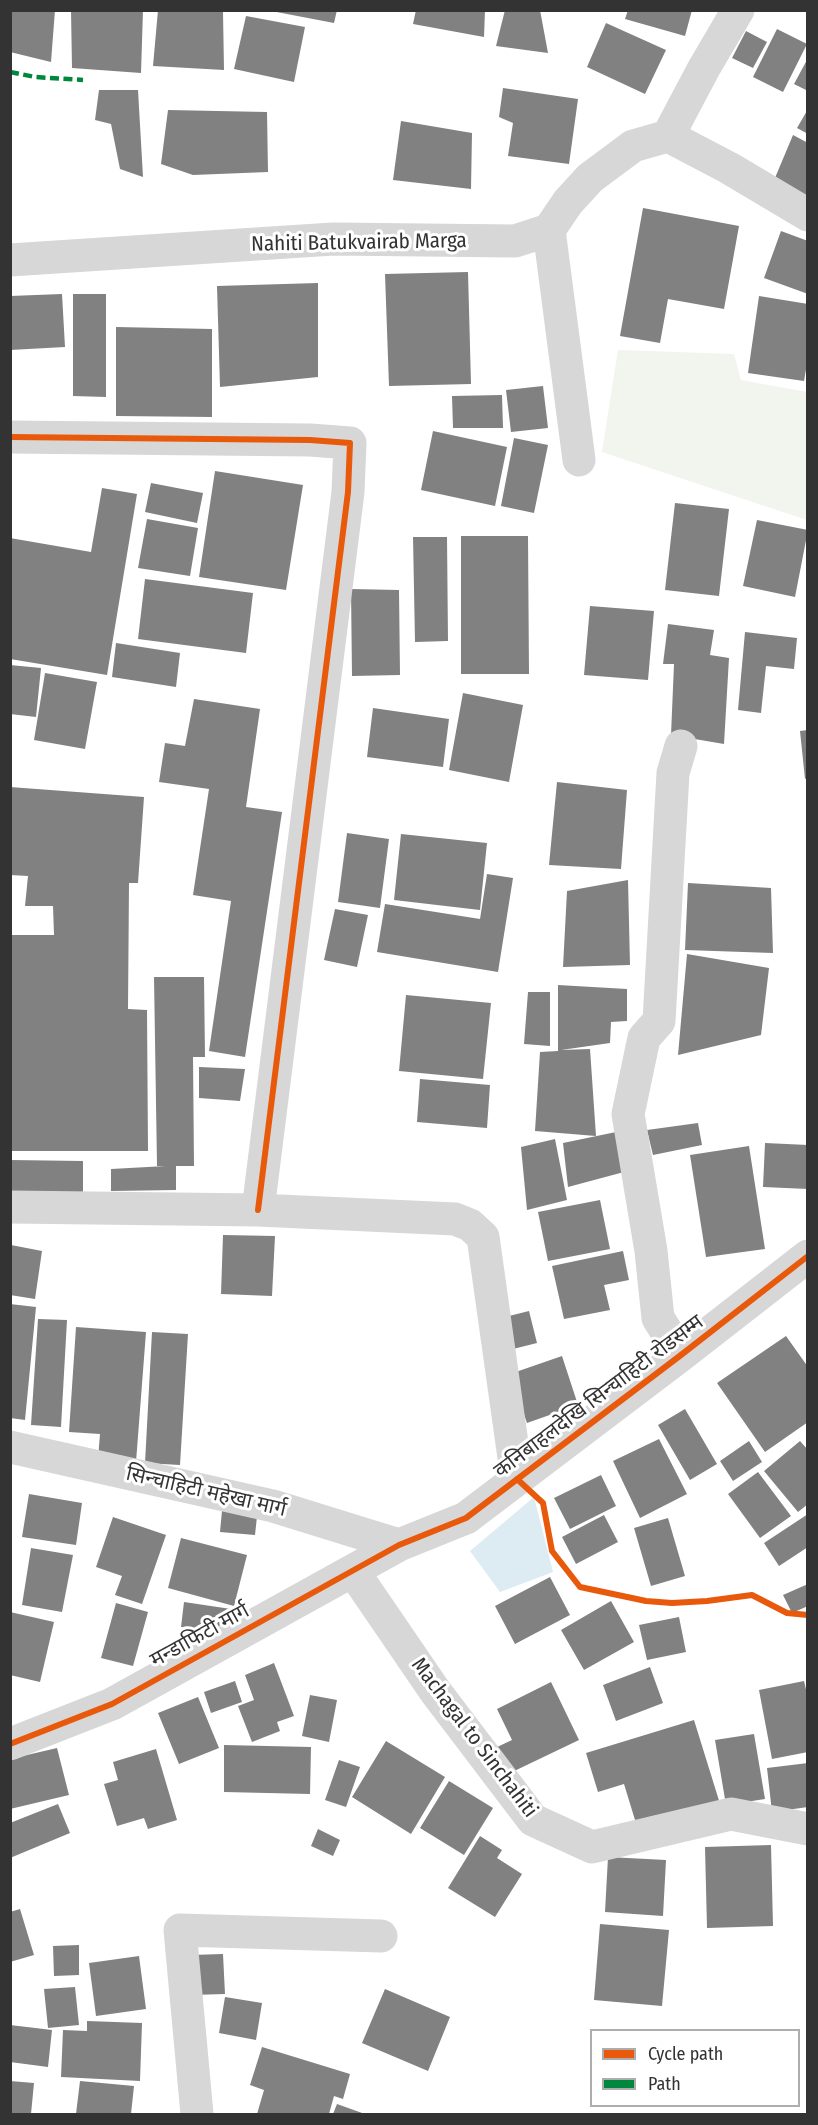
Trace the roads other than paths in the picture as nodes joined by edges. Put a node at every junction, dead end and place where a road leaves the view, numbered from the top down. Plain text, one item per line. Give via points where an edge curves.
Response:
1 (738, 10) edge
2 (668, 136) junction
3 (807, 215) edge
4 (549, 230) junction
5 (10, 260) edge
6 (10, 437) edge
7 (579, 460) dead end
8 (681, 746) dead end
9 (10, 1208) edge
10 (258, 1210) junction
11 (807, 1256) edge
12 (681, 1355) junction
13 (10, 1447) edge
14 (518, 1479) junction
15 (399, 1545) junction
16 (353, 1571) junction
17 (10, 1744) edge
18 (807, 1828) edge
19 (381, 1936) dead end
20 (197, 2115) edge

1 - 2 street
2 - 3 street
2 - 4 street via 633,146 590,178
4 - 5 street, Nahiti Batukvairab Marga via 515,241 333,239
4 - 7 street
6 - 10 street via 350,443 348,492
8 - 12 street via 673,772 659,1021 644,1038 628,1114 658,1318
9 - 10 street
10 - 14 street via 455,1219 470,1225 483,1237
11 - 12 street, कनिबाहलदेखि सिन्चाहिटी रोडसम्म
12 - 14 street, कनिबाहलदेखि सिन्चाहिटी रोडसम्म
13 - 15 street, सिन्चाहिटी महेखा मार्ग via 273,1506
14 - 15 street, कनिबाहलदेखि सिन्चाहिटी रोडसम्म via 466,1518
15 - 16 street, मन्डाफिटी मार्ग
16 - 17 street, मन्डाफिटी मार्ग via 112,1704
16 - 18 street, Machagal to Sinchahiti via 435,1691 533,1820 591,1847 731,1814
19 - 20 street via 180,1930

